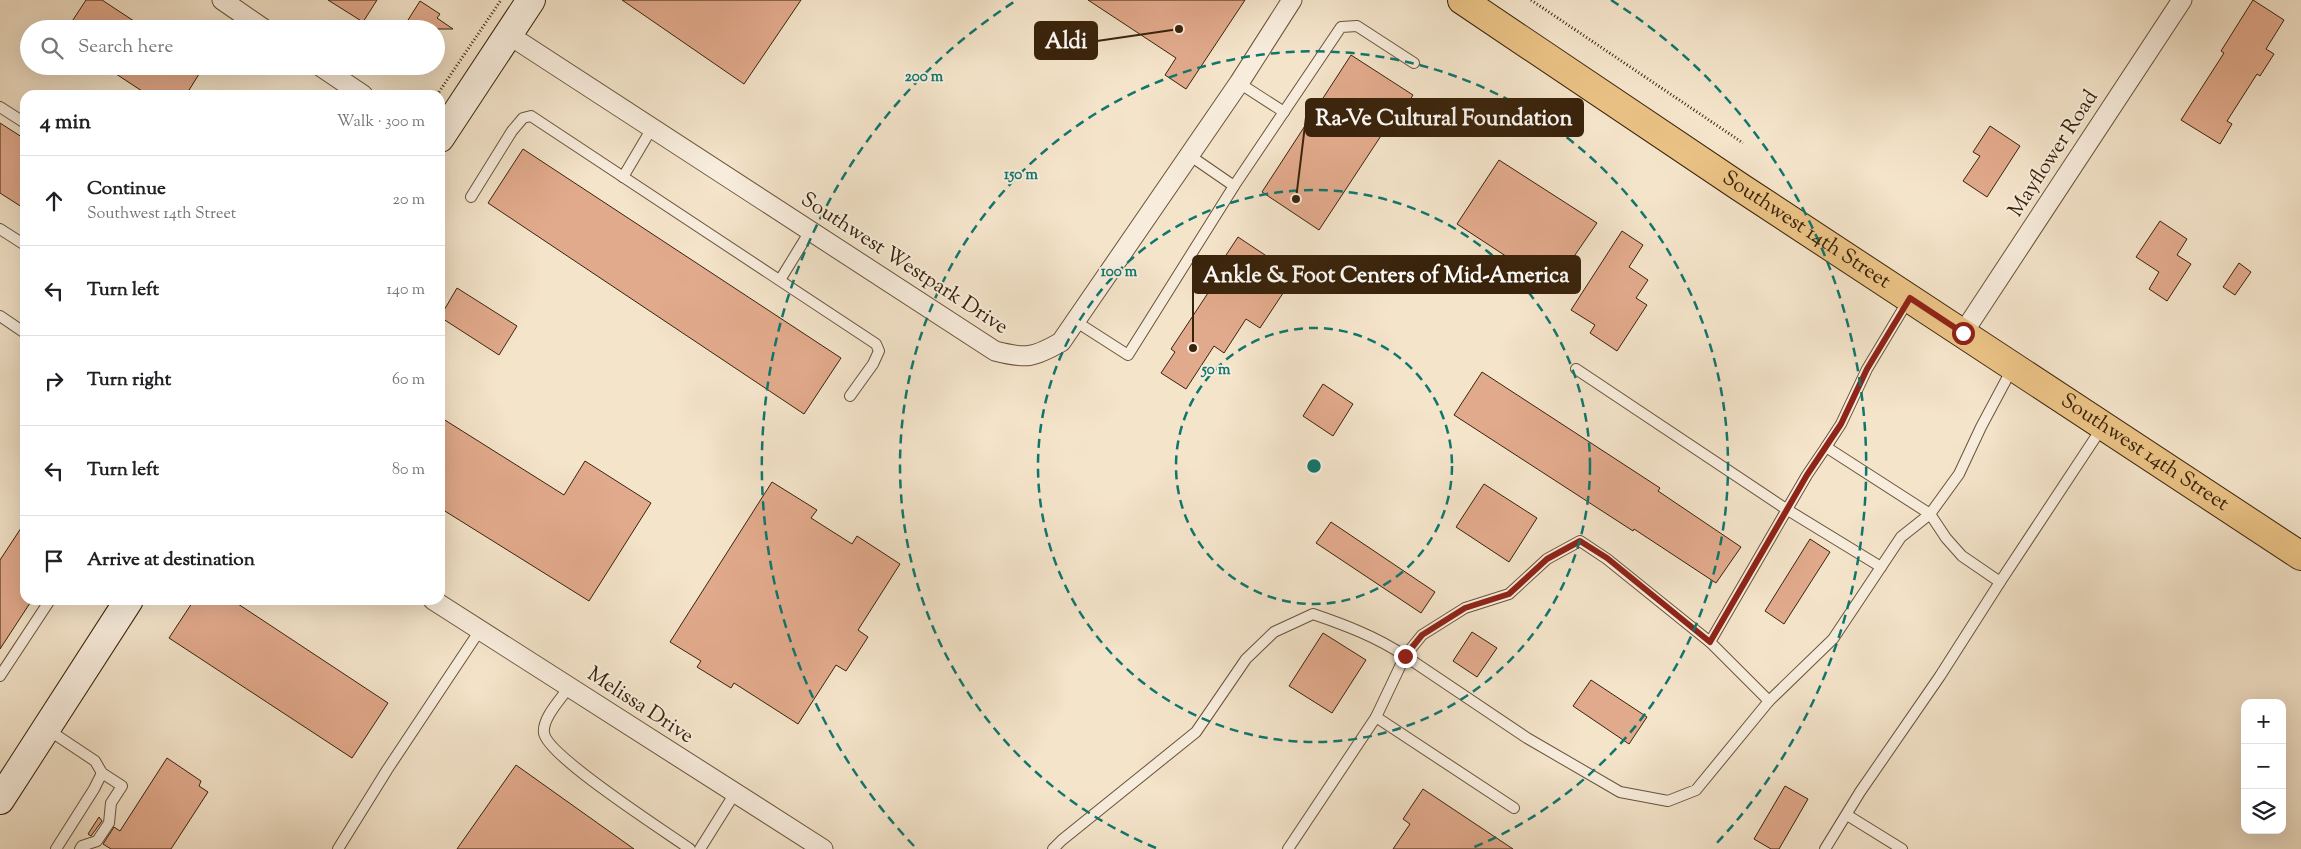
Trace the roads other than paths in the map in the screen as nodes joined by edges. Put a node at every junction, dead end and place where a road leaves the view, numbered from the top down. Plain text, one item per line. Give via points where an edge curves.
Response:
1 (222, 0) edge
2 (531, 0) edge
3 (1292, 0) edge
4 (1462, 0) edge
5 (2182, 0) edge
6 (251, 20) edge
7 (509, 36) junction
8 (1414, 63) dead end
9 (333, 75) edge
10 (1239, 83) junction
11 (356, 90) edge
12 (0, 107) edge
13 (1284, 112) junction
14 (20, 120) edge
15 (652, 128) junction
16 (445, 131) edge
17 (1189, 155) junction
18 (623, 177) junction
19 (1234, 186) junction
20 (471, 197) dead end
21 (0, 228) edge
22 (810, 231) junction
23 (20, 242) edge
24 (780, 280) junction
25 (1910, 298) junction
26 (0, 316) edge
27 (1075, 321) junction
28 (20, 330) edge
29 (1963, 333) junction
30 (2013, 366) junction
31 (1576, 369) dead end
32 (850, 396) dead end
33 (2103, 426) junction
34 (1826, 448) junction
35 (1786, 509) junction
36 (1930, 514) junction
37 (2301, 556) edge
38 (1881, 567) junction
39 (2000, 582) junction
40 (47, 605) edge
41 (126, 605) edge
42 (441, 605) edge
43 (480, 630) junction
44 (1710, 642) junction
45 (1405, 656) junction
46 (0, 675) edge
47 (569, 686) junction
48 (1769, 701) junction
49 (1376, 717) junction
50 (46, 728) junction
51 (102, 773) junction
52 (735, 793) junction
53 (0, 800) edge
54 (1514, 808) dead end
55 (1847, 815) junction
56 (56, 849) edge
57 (80, 849) edge
58 (338, 849) edge
59 (690, 849) edge
60 (700, 849) edge
61 (823, 849) edge
62 (1053, 849) edge
63 (1288, 849) edge
64 (1825, 849) edge
65 (1902, 849) edge

1 - 6 street
2 - 7 main road
3 - 10 street, Southwest Westpark Drive
4 - 25 main road, Southwest 14th Street
5 - 29 street, Mayflower Road
7 - 15 street, Southwest Westpark Drive
7 - 16 main road
8 - 13 lane via 1357,26 1342,27
9 - 11 street
10 - 13 lane
10 - 17 street, Southwest Westpark Drive
12 - 14 lane
13 - 19 lane
15 - 18 lane
15 - 22 street, Southwest Westpark Drive
17 - 19 lane
17 - 27 street, Southwest Westpark Drive
18 - 20 lane via 531,116 523,118 512,131
18 - 24 lane
19 - 27 lane via 1128,355
21 - 23 lane
22 - 24 lane
22 - 27 street, Southwest Westpark Drive via 995,351 1016,356 1039,354 1060,342
24 - 32 lane via 876,344 879,351 873,364
25 - 29 main road, Southwest 14th Street
25 - 34 lane via 1867,369
26 - 28 lane
29 - 30 main road, Southwest 14th Street
30 - 33 main road, Southwest 14th Street
30 - 36 lane via 1959,474
31 - 35 lane
33 - 37 main road, Southwest 14th Street
33 - 39 lane
34 - 35 lane
34 - 36 lane
35 - 38 lane
35 - 44 lane
36 - 38 lane via 1901,537
36 - 39 lane via 1962,556
38 - 48 lane via 1833,639
39 - 55 lane
40 - 46 lane
41 - 50 main road
42 - 43 street, Melissa Drive
43 - 47 street, Melissa Drive
43 - 58 lane
44 - 45 lane via 1607,558 1580,541 1547,559 1509,594 1465,608 1422,635
44 - 48 lane
45 - 48 lane via 1527,738 1620,792 1668,801 1696,790
45 - 49 lane
45 - 62 lane via 1346,625 1313,614 1274,632 1246,660 1196,732
47 - 52 street, Melissa Drive
47 - 59 lane via 547,719 544,733 550,746 587,777
49 - 54 lane
49 - 63 lane
50 - 51 lane via 95,761
50 - 53 main road
51 - 56 lane
51 - 57 lane via 122,786 111,803 109,823 98,841
52 - 60 lane
52 - 61 street, Melissa Drive
55 - 64 lane
55 - 65 lane

